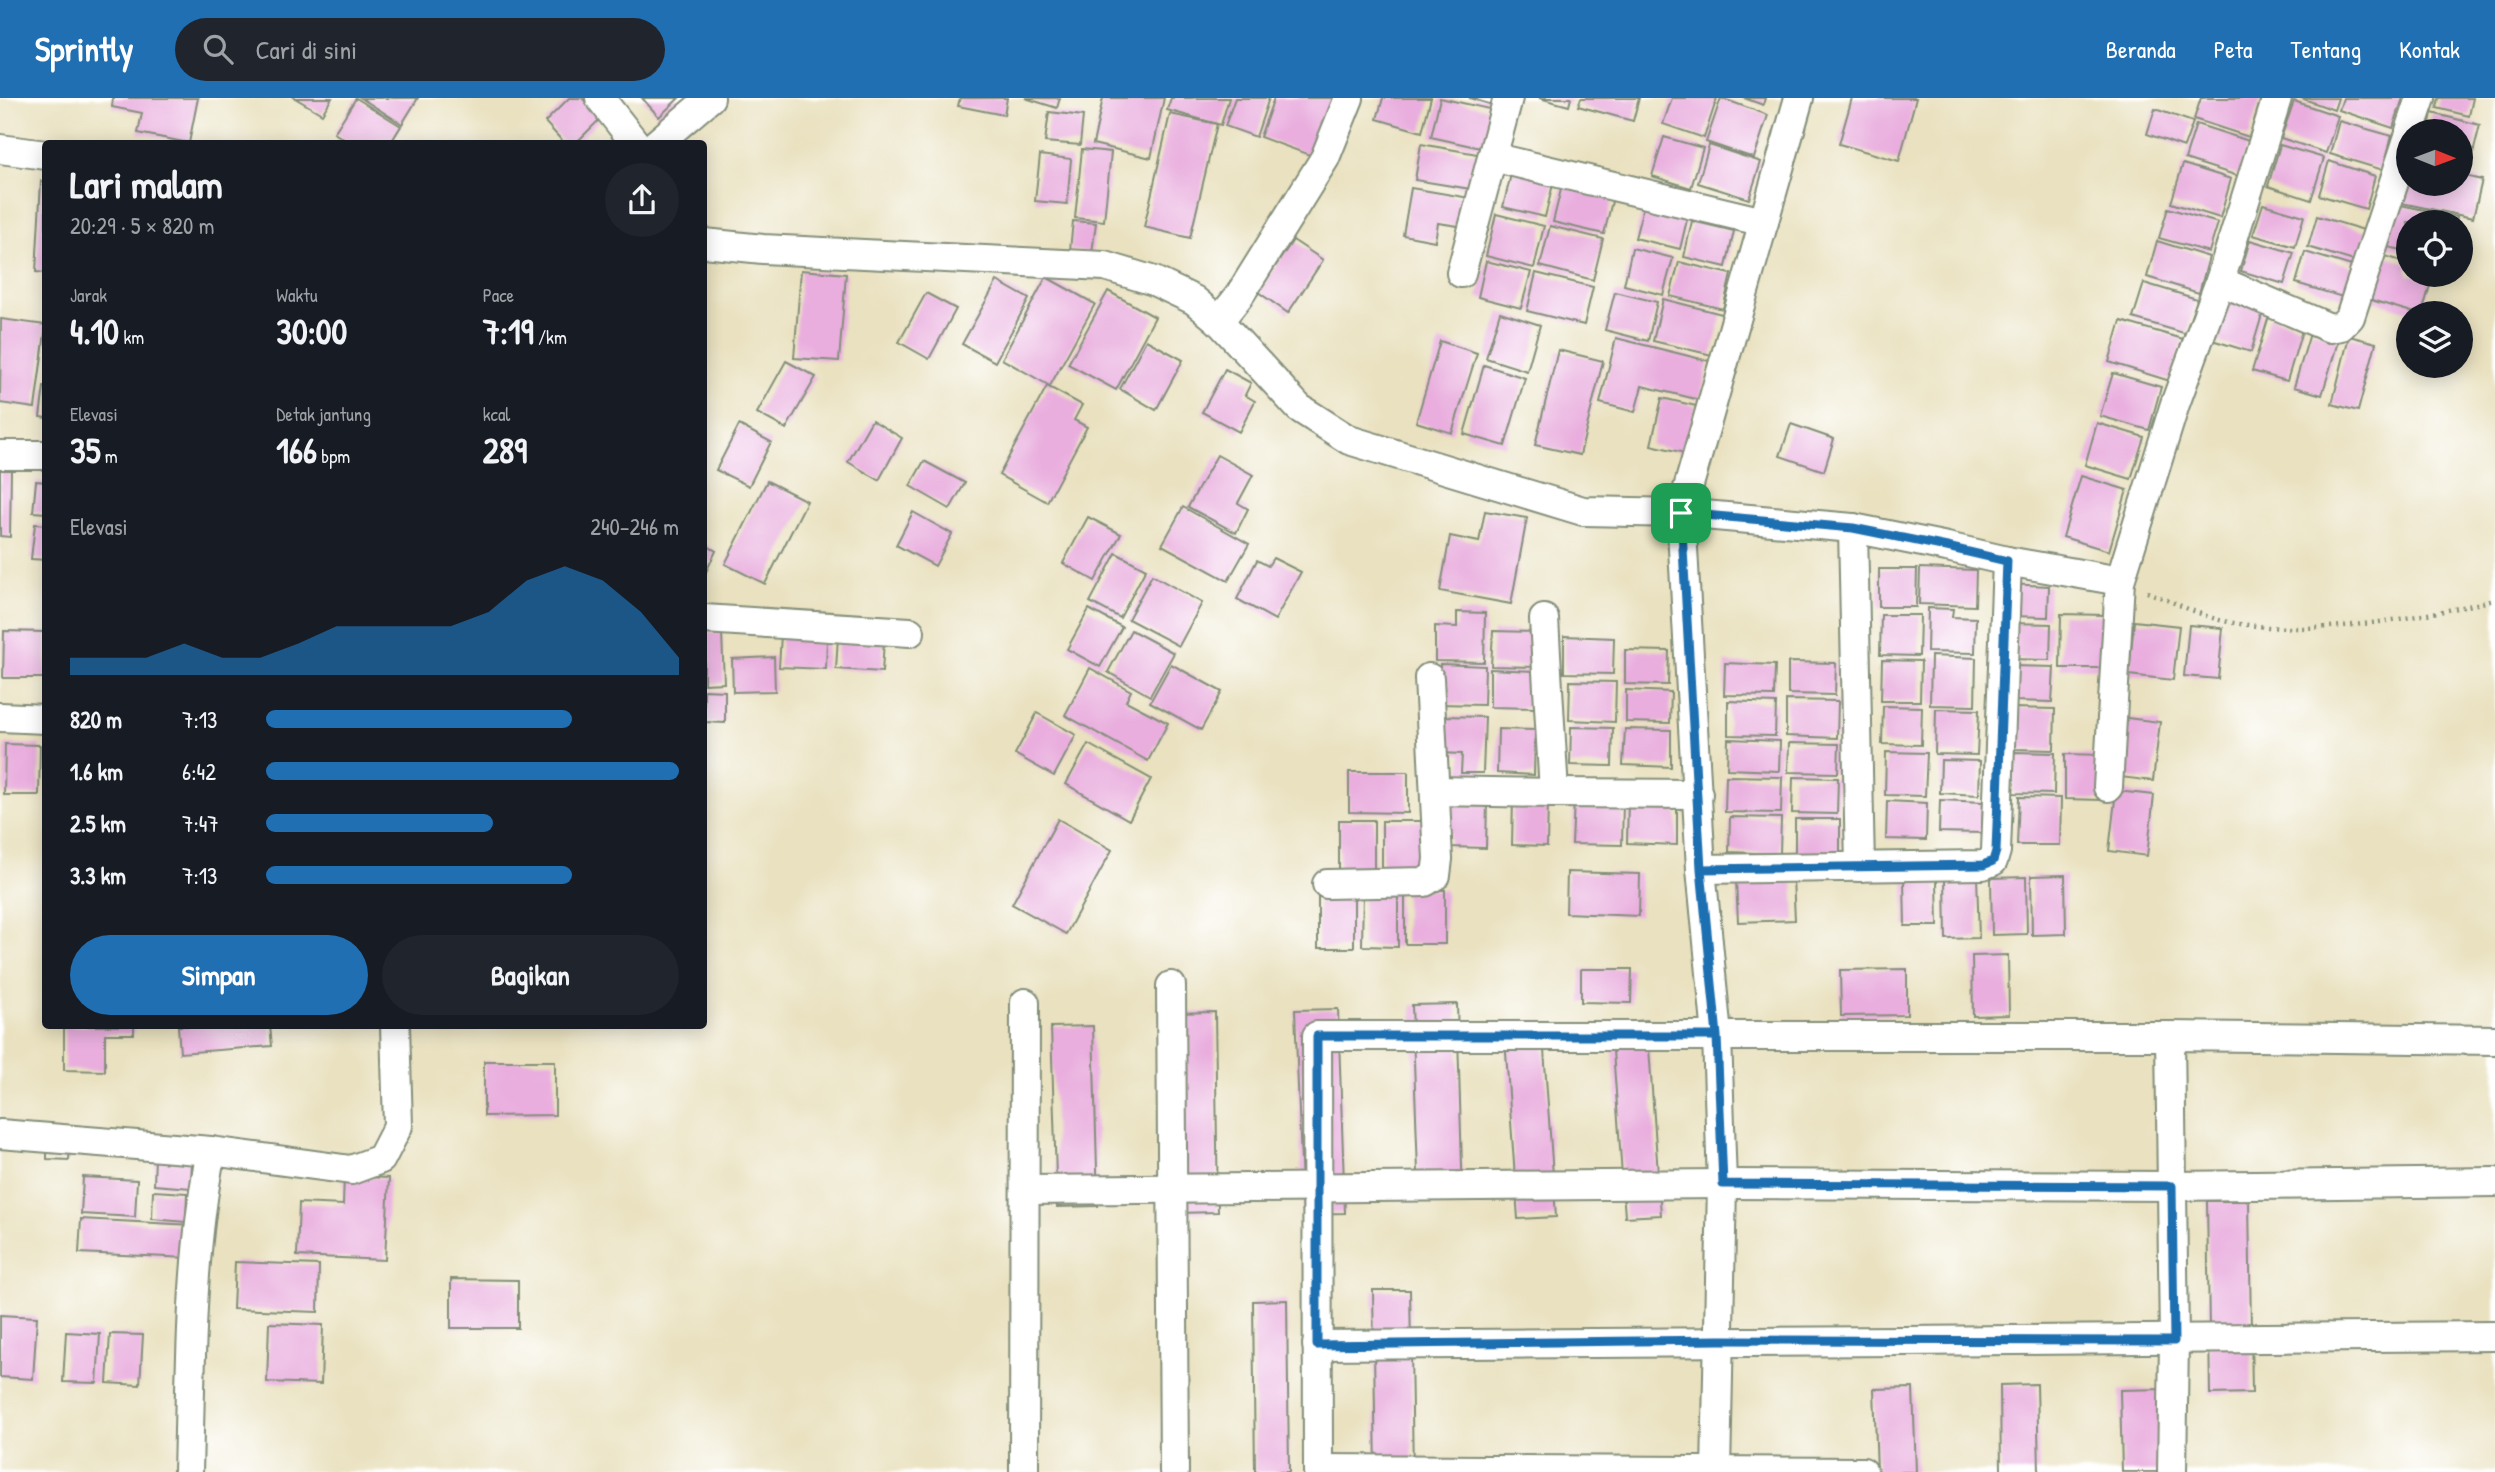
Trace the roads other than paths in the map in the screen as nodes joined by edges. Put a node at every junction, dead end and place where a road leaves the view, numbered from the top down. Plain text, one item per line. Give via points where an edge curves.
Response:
1 (600, 98) edge
2 (710, 98) edge
3 (1349, 98) edge
4 (1508, 98) edge
5 (1799, 98) edge
6 (2277, 98) edge
7 (2421, 98) edge
8 (2414, 119) edge
9 (633, 140) edge
10 (661, 140) edge
11 (0, 149) edge
12 (42, 154) edge
13 (1492, 158) junction
14 (2396, 176) edge
15 (1764, 222) junction
16 (707, 243) edge
17 (1461, 274) dead end
18 (2220, 281) junction
19 (1219, 321) junction
20 (0, 455) edge
21 (42, 455) edge
22 (1681, 513) junction
23 (1853, 528) junction
24 (2007, 561) junction
25 (2120, 582) junction
26 (707, 618) edge
27 (1544, 619) dead end
28 (910, 632) dead end
29 (1429, 678) dead end
30 (0, 717) edge
31 (42, 719) edge
32 (2108, 787) dead end
33 (1435, 791) junction
34 (1554, 793) junction
35 (1698, 794) junction
36 (1860, 867) junction
37 (1701, 869) junction
38 (1327, 884) dead end
39 (1171, 986) dead end
40 (1025, 1003) dead end
41 (395, 1029) edge
42 (1717, 1036) junction
43 (2170, 1036) junction
44 (2495, 1040) edge
45 (0, 1134) edge
46 (211, 1151) junction
47 (2495, 1182) edge
48 (1723, 1184) junction
49 (2172, 1186) junction
50 (1316, 1188) junction
51 (1172, 1189) junction
52 (1026, 1190) junction
53 (2495, 1336) edge
54 (1719, 1340) junction
55 (2174, 1341) junction
56 (1317, 1345) junction
57 (1318, 1470) edge
58 (1467, 1471) edge
59 (1600, 1471) edge
60 (1716, 1471) edge
61 (188, 1472) edge
62 (1024, 1472) edge
63 (1174, 1472) edge
64 (1863, 1472) edge
65 (2172, 1472) edge

1 - 9 street
2 - 10 street
3 - 19 street via 1325,158
4 - 13 street
5 - 15 street
6 - 18 street
7 - 8 street
11 - 12 street
13 - 15 street
13 - 17 street
14 - 18 street via 2350,317 2342,326 2330,327
15 - 22 street
16 - 19 street via 1105,266 1184,295
18 - 25 street via 2175,404
19 - 22 street via 1299,408 1349,440 1583,511
20 - 21 street
22 - 23 street
22 - 35 street
23 - 24 street
23 - 36 street
24 - 25 street
24 - 36 street via 1993,861 1983,865
25 - 32 street
26 - 28 street
27 - 34 street
29 - 33 street
30 - 31 street
33 - 34 street
33 - 38 street via 1438,859 1432,879
34 - 35 street
35 - 37 street
36 - 37 street
37 - 42 street
39 - 51 street
40 - 52 street
41 - 46 street via 398,1126 380,1160 351,1170
42 - 43 street
42 - 48 street
42 - 50 street via 1317,1036
43 - 44 street
43 - 49 street
45 - 46 street
46 - 61 street via 192,1292
47 - 49 street
48 - 49 street
48 - 50 street
48 - 54 street
49 - 55 street
50 - 51 street
50 - 56 street
51 - 52 street
51 - 63 street
52 - 62 street
53 - 55 street
54 - 55 street
54 - 56 street
54 - 60 street
55 - 65 street
56 - 57 street
57 - 58 street
58 - 59 street
59 - 60 street
60 - 64 street

